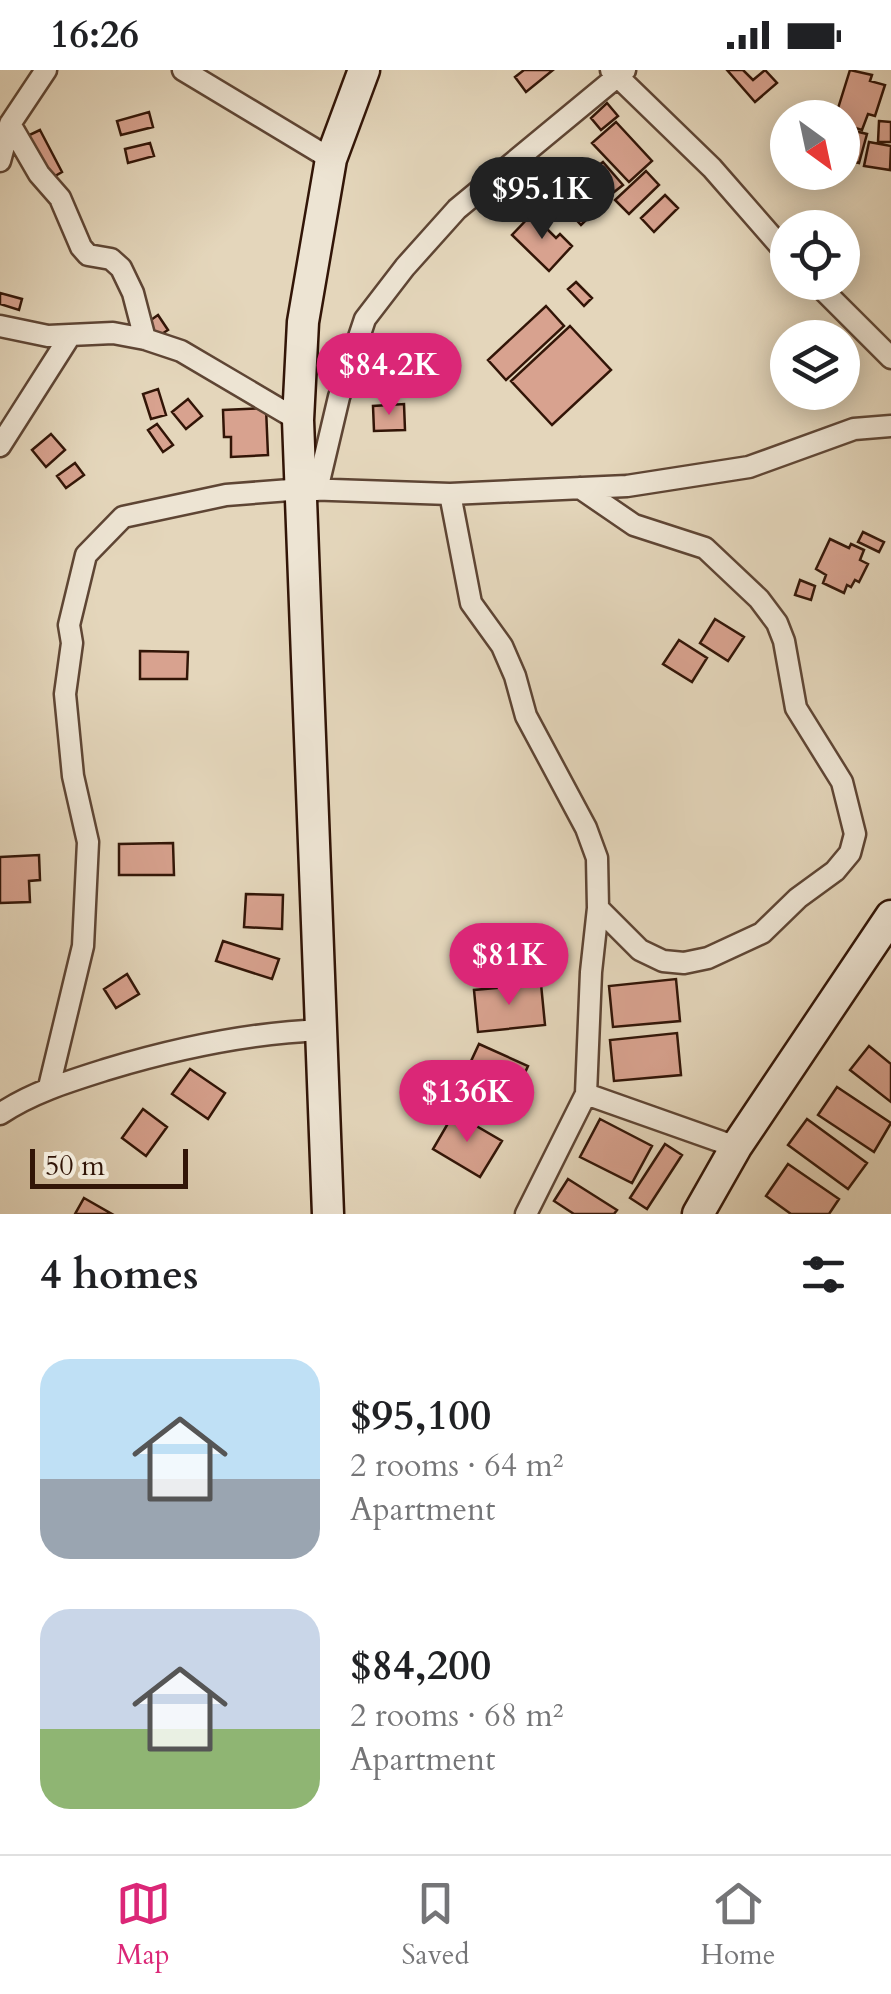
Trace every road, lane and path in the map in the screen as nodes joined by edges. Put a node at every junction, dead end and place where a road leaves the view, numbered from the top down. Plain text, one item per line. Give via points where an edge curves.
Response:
1 (46, 70) edge
2 (182, 70) edge
3 (364, 70) edge
4 (618, 72) edge
5 (10, 124) junction
6 (330, 160) junction
7 (0, 161) edge
8 (770, 234) edge
9 (833, 300) edge
10 (0, 326) edge
11 (70, 336) junction
12 (145, 339) junction
13 (891, 358) edge
14 (298, 420) junction
15 (891, 426) edge
16 (0, 446) edge
17 (580, 488) junction
18 (310, 490) junction
19 (450, 494) junction
20 (598, 908) junction
21 (891, 916) edge
22 (322, 1030) junction
23 (50, 1087) junction
24 (586, 1094) junction
25 (2, 1105) edge
26 (736, 1147) junction
27 (328, 1214) edge
28 (526, 1214) edge
29 (698, 1214) edge

1 - 5 street
2 - 6 street
3 - 6 street
4 - 8 street
4 - 18 street via 457,210 365,319
5 - 7 street
5 - 12 street via 60,198 80,247 121,268
6 - 14 street via 303,322
9 - 13 street
10 - 11 street
11 - 12 street via 113,332
11 - 16 street
12 - 14 street via 181,351
14 - 18 street
15 - 17 street via 854,430 750,467
17 - 19 street
17 - 20 street via 634,525 705,548 759,600 777,623 796,708 842,782 855,834 850,854 762,933 708,958 663,961 640,950
18 - 19 street
18 - 22 street via 302,535
18 - 23 street via 226,495 123,517 86,555 69,625 65,694 72,776 88,842 83,946
19 - 20 street via 471,603 502,646 526,716 586,828 597,858
20 - 24 street
21 - 26 street
22 - 23 street via 164,1052
22 - 27 street
23 - 25 street
24 - 26 street
24 - 28 street
26 - 29 street

